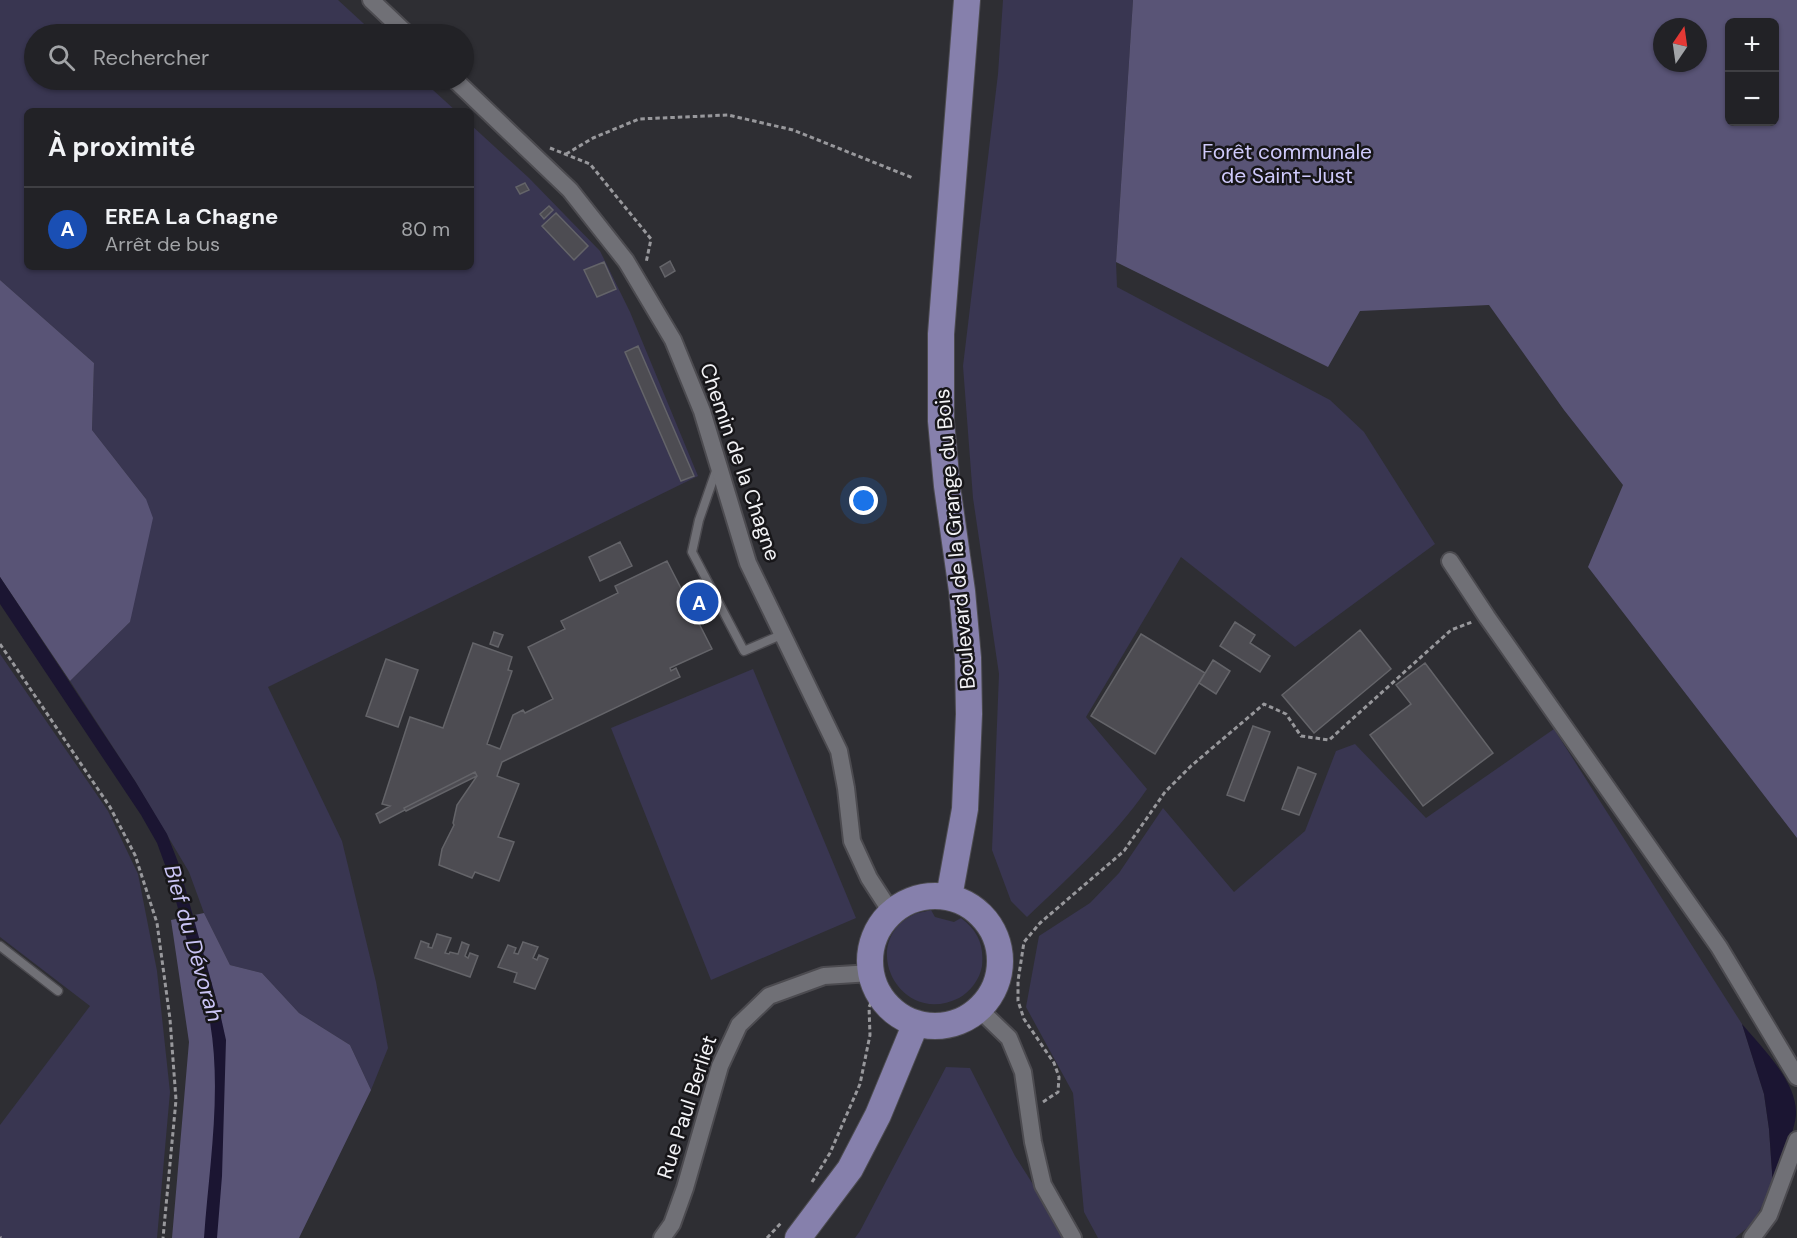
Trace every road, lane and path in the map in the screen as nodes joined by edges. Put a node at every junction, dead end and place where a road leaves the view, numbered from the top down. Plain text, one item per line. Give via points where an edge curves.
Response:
1 (371, 0) edge
2 (967, 0) edge
3 (396, 24) edge
4 (466, 90) edge
5 (516, 138) junction
6 (566, 154) junction
7 (913, 178) dead end
8 (641, 285) junction
9 (718, 464) junction
10 (1450, 561) dead end
11 (1487, 616) junction
12 (781, 635) junction
13 (0, 644) edge
14 (949, 897) junction
15 (891, 912) junction
16 (0, 946) edge
17 (874, 982) junction
18 (58, 991) dead end
19 (980, 1009) junction
20 (916, 1023) junction
21 (1797, 1077) edge
22 (1029, 1111) junction
23 (1797, 1140) edge
24 (807, 1191) dead end
25 (791, 1229) edge
26 (163, 1238) edge
27 (662, 1238) edge
28 (767, 1238) edge
29 (1073, 1238) edge
30 (1752, 1238) edge

1 - 3 street
2 - 14 main road, Boulevard de la Grange du Bois via 941,334 941,421 962,591 969,714 965,810
4 - 5 street, Chemin de la Chagne
5 - 6 path
5 - 8 street, Chemin de la Chagne via 570,190
6 - 7 path via 639,119 728,114 793,130
6 - 8 path via 590,164 651,239
8 - 9 street, Chemin de la Chagne via 674,340
9 - 12 street, Chemin de la Chagne via 748,563
9 - 12 lane via 692,552 744,651
10 - 11 street
11 - 21 street via 1719,947
11 - 22 path via 1451,630 1329,740 1301,736 1286,714 1263,704 1166,792 1124,850 1040,923 1024,942 1018,1001 1024,1019 1059,1077 1058,1092
12 - 15 street, Chemin de la Chagne via 839,751 852,841
13 - 26 path via 110,807 135,855 157,923 176,1100
14 - 15 main road via 918,897
14 - 19 main road via 977,911 996,936 1000,951 997,983
15 - 17 main road via 877,930 870,951
16 - 18 lane
17 - 20 main road via 888,1006
17 - 24 path via 869,1007 870,1035 860,1084 830,1153
17 - 27 street, Rue Paul Berliet via 824,976 769,996 739,1025 720,1066 672,1224
19 - 20 main road via 950,1024
19 - 22 street via 1009,1038 1023,1072
20 - 25 main road via 878,1115 850,1169
22 - 29 street via 1043,1185
23 - 30 street via 1769,1215
25 - 28 path

